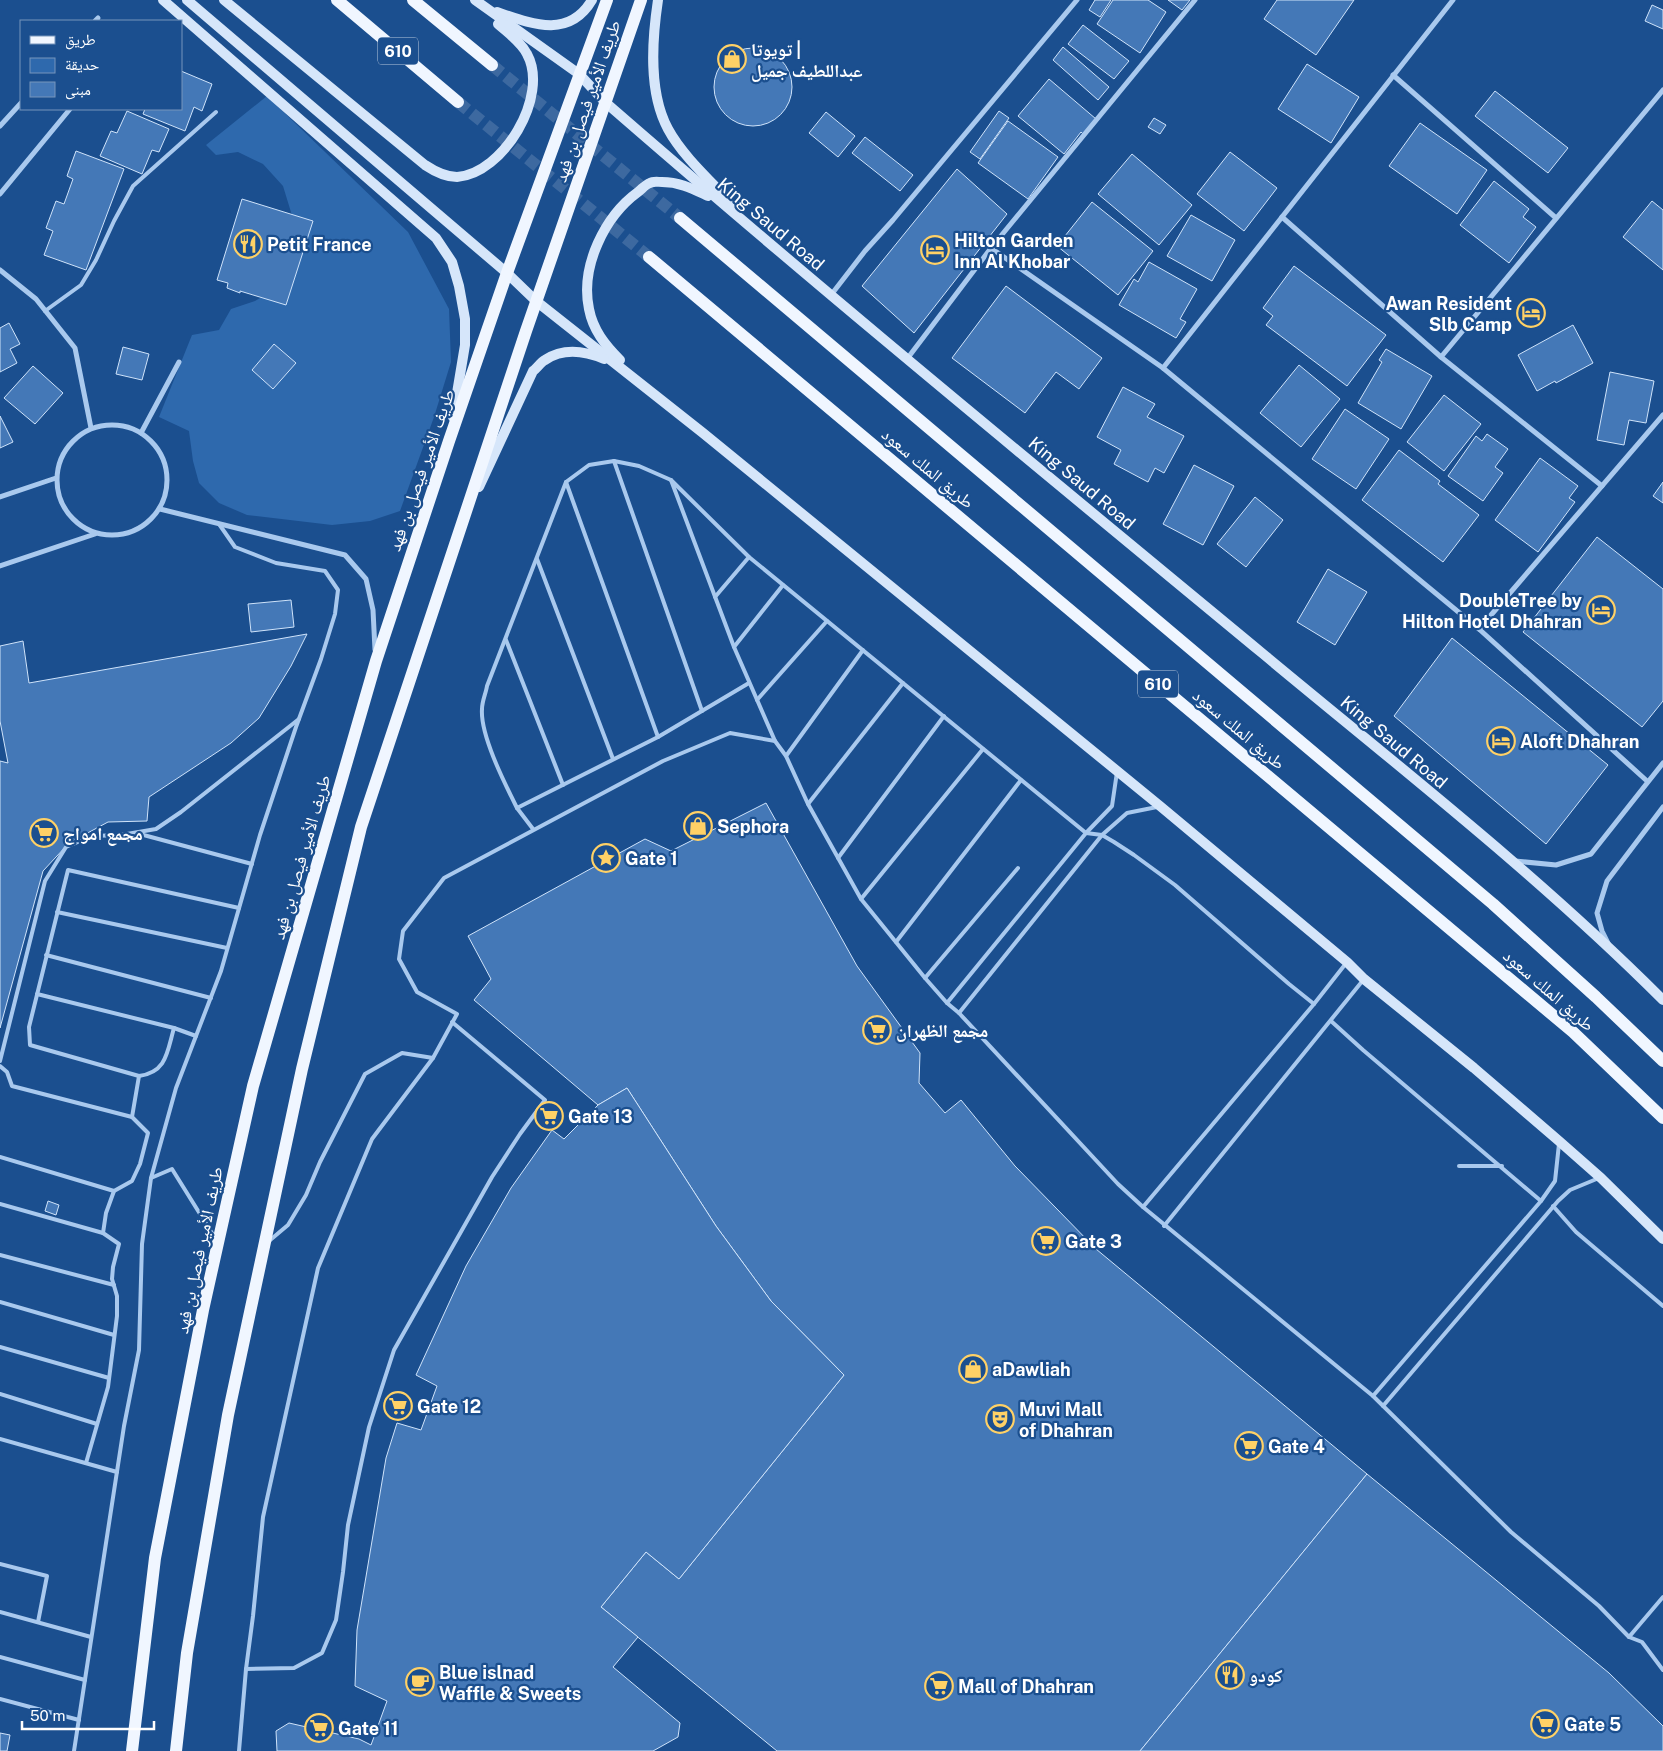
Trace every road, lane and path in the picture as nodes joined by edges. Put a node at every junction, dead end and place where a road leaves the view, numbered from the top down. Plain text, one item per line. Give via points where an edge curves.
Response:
1 (163, 0) edge
2 (187, 0) edge
3 (224, 0) edge
4 (337, 0) edge
5 (413, 0) edge
6 (471, 0) edge
7 (475, 0) edge
8 (592, 0) edge
9 (607, 0) edge
10 (641, 0) edge
11 (658, 0) edge
12 (1077, 0) edge
13 (1195, 0) edge
14 (1452, 0) edge
15 (485, 7) junction
16 (492, 65) tunnel mouth
17 (579, 74) junction
18 (1393, 76) junction
19 (1663, 90) edge
20 (458, 102) tunnel mouth
21 (605, 102) junction
22 (20, 104) edge
23 (69, 110) edge
24 (216, 112) dead end
25 (0, 126) edge
26 (0, 194) edge
27 (720, 202) junction
28 (1282, 217) junction
29 (680, 218) tunnel mouth
30 (1556, 218) junction
31 (763, 238) junction
32 (991, 248) junction
33 (649, 256) tunnel mouth
34 (0, 270) edge
35 (507, 273) junction
36 (831, 296) junction
37 (536, 301) junction
38 (45, 311) junction
39 (1441, 357) junction
40 (907, 359) junction
41 (179, 362) dead end
42 (617, 364) junction
43 (1163, 368) junction
44 (647, 387) junction
45 (1663, 415) edge
46 (91, 428) junction
47 (141, 433) junction
48 (448, 442) junction
49 (614, 461) junction
50 (56, 478) junction
51 (671, 480) junction
52 (566, 482) junction
53 (1602, 486) junction
54 (0, 497) edge
55 (160, 509) junction
56 (219, 524) junction
57 (458, 531) junction
58 (95, 534) junction
59 (749, 557) junction
60 (537, 559) junction
61 (0, 566) edge
62 (783, 585) junction
63 (715, 597) junction
64 (827, 621) junction
65 (1479, 629) junction
66 (506, 640) junction
67 (734, 647) junction
68 (863, 650) junction
69 (376, 661) junction
70 (749, 683) junction
71 (903, 684) junction
72 (757, 700) junction
73 (702, 711) junction
74 (944, 716) junction
75 (299, 720) junction
76 (658, 737) junction
77 (775, 741) junction
78 (983, 748) junction
79 (786, 756) junction
80 (613, 759) junction
81 (1663, 763) edge
82 (1117, 772) junction
83 (1021, 780) junction
84 (1647, 782) junction
85 (563, 785) junction
86 (808, 804) junction
87 (1160, 806) junction
88 (1663, 807) edge
89 (517, 808) junction
90 (533, 829) junction
91 (134, 833) junction
92 (1086, 833) junction
93 (1102, 835) junction
94 (838, 858) junction
95 (1512, 860) junction
96 (252, 864) junction
97 (1018, 868) dead end
98 (861, 899) junction
99 (239, 908) junction
100 (57, 912) junction
101 (896, 942) junction
102 (228, 948) junction
103 (1615, 954) junction
104 (46, 955) junction
105 (1346, 962) junction
106 (925, 978) junction
107 (1364, 979) junction
108 (37, 994) junction
109 (211, 998) junction
110 (1663, 1000) edge
111 (946, 1003) junction
112 (1314, 1004) junction
113 (959, 1013) junction
114 (1331, 1020) junction
115 (452, 1022) junction
116 (174, 1028) junction
117 (196, 1036) junction
118 (433, 1058) junction
119 (0, 1061) edge
120 (1663, 1061) edge
121 (0, 1066) edge
122 (139, 1076) junction
123 (132, 1117) junction
124 (1663, 1118) edge
125 (1559, 1141) junction
126 (0, 1157) edge
127 (1460, 1166) dead end
128 (1502, 1166) junction
129 (151, 1178) junction
130 (1601, 1178) junction
131 (114, 1191) junction
132 (1541, 1200) junction
133 (0, 1204) edge
134 (1553, 1206) junction
135 (1143, 1207) junction
136 (1164, 1226) junction
137 (102, 1233) junction
138 (1663, 1239) edge
139 (219, 1244) junction
140 (264, 1246) junction
141 (0, 1255) edge
142 (114, 1285) junction
143 (0, 1302) edge
144 (1663, 1306) edge
145 (114, 1335) junction
146 (0, 1347) edge
147 (109, 1378) junction
148 (0, 1394) edge
149 (1373, 1396) junction
150 (1383, 1406) junction
151 (98, 1424) junction
152 (0, 1439) edge
153 (86, 1463) junction
154 (117, 1472) junction
155 (0, 1564) edge
156 (1663, 1597) edge
157 (0, 1612) edge
158 (38, 1622) junction
159 (91, 1637) junction
160 (1629, 1637) junction
161 (0, 1658) edge
162 (246, 1669) junction
163 (1663, 1670) edge
164 (85, 1680) junction
165 (0, 1699) edge
166 (79, 1720) junction
167 (74, 1751) edge
168 (132, 1751) edge
169 (176, 1751) edge
170 (239, 1751) edge

1 - 48 main road via 414,217 436,238 452,262 465,319 465,345
2 - 35 main road
3 - 6 main road via 425,165 455,177 476,173 501,153 523,120 530,104 532,87 533,70 527,54
4 - 20 main road, 610
5 - 16 main road, 610
7 - 15 main road, King Saud Road
8 - 15 main road via 574,20 560,24 529,23
9 - 17 main road, طريف الأمير فيصل بن فهد
10 - 21 main road, طريف الأمير فيصل بن فهد
11 - 31 main road via 653,32 657,102 668,129 683,151
12 - 36 street via 865,251
13 - 32 street
14 - 18 street
15 - 17 main road, King Saud Road
17 - 21 main road, King Saud Road
17 - 35 main road, طريف الأمير فيصل بن فهد
18 - 28 street
18 - 30 street
19 - 30 street
21 - 27 main road, King Saud Road
21 - 37 main road, طريف الأمير فيصل بن فهد
22 - 25 street
23 - 26 street
24 - 38 lane via 133,186 81,286
27 - 31 main road, King Saud Road
27 - 44 main road via 684,184 651,182 627,200 613,217 592,258 587,284 588,308 593,324 602,342
28 - 39 street
28 - 43 street
29 - 120 main road, طريق الملك سعود / 610 via 1493,904
30 - 39 street
31 - 36 main road, King Saud Road
32 - 40 street
32 - 43 street
33 - 124 main road, طريق الملك سعود / 610 via 1573,1032
34 - 38 street via 36,299
35 - 37 main road
35 - 48 main road, طريف الأمير فيصل بن فهد
36 - 40 main road, King Saud Road
37 - 42 main road
37 - 57 main road, طريف الأمير فيصل بن فهد
38 - 46 street via 74,348
39 - 53 street
40 - 95 main road, King Saud Road
41 - 47 street
42 - 44 main road
42 - 57 main road via 595,355 569,351 545,360 533,371
43 - 65 street
44 - 82 main road
45 - 53 street
46 - 47 street via 125,426
46 - 50 street via 67,448 59,462
47 - 55 street via 164,458 168,475
48 - 69 main road, طريف الأمير فيصل بن فهد
49 - 51 lane via 639,466
49 - 52 lane via 589,465
49 - 73 lane
50 - 54 street
50 - 58 street via 58,496 66,512 79,526
51 - 59 lane
51 - 63 lane
52 - 60 lane
52 - 76 lane
53 - 65 street
55 - 56 street
55 - 58 street via 148,523 132,533 114,536
56 - 69 street via 345,555 366,579 373,610
56 - 75 lane via 235,547 276,564 325,571 338,590 335,614
57 - 140 main road, طريف الأمير فيصل بن فهد via 361,827 302,1068
58 - 61 street
59 - 62 lane
59 - 63 lane
60 - 66 lane
60 - 80 lane
62 - 64 lane
62 - 67 lane
63 - 67 lane
64 - 68 lane
64 - 72 lane
65 - 84 street
66 - 85 lane
66 - 89 lane via 487,686 482,709 496,762
67 - 70 lane
68 - 71 lane
68 - 79 lane
69 - 139 main road, طريف الأمير فيصل بن فهد via 253,1086
70 - 72 lane
70 - 73 lane
71 - 74 lane
71 - 86 lane
72 - 77 lane
73 - 76 lane
74 - 78 lane
74 - 94 lane
75 - 91 lane via 181,812 156,828
75 - 96 lane
76 - 80 lane
77 - 79 lane
77 - 90 lane via 730,733 662,761
78 - 83 lane
78 - 98 lane
79 - 86 lane
80 - 85 lane
81 - 84 street
82 - 87 main road
82 - 92 lane via 1112,806
83 - 92 lane
83 - 101 lane
84 - 95 street via 1591,854 1556,866
85 - 89 lane
86 - 94 lane
87 - 93 lane via 1127,813
87 - 105 main road
88 - 103 street via 1607,881 1597,913 1602,931
89 - 90 lane
90 - 115 lane via 444,878 402,931 400,960 417,992 457,1014
91 - 96 lane
91 - 119 lane via 92,836 66,847 45,881
92 - 93 lane
92 - 111 lane
93 - 112 lane via 1175,885
93 - 113 lane
94 - 98 lane
95 - 103 main road, King Saud Road
96 - 99 lane
97 - 106 lane
98 - 101 lane
99 - 100 lane via 68,870
99 - 102 lane
100 - 102 lane
100 - 104 lane
101 - 106 lane
102 - 109 lane
103 - 110 main road, King Saud Road
104 - 108 lane
104 - 109 lane
105 - 107 main road
105 - 112 lane
106 - 111 lane
107 - 114 lane
107 - 125 main road
108 - 116 lane
108 - 122 lane via 29,1027 30,1045
109 - 117 lane
111 - 113 lane
112 - 135 lane
113 - 135 lane
114 - 128 lane
114 - 136 lane
115 - 118 lane
115 - 162 lane via 545,1100 492,1177 394,1350 369,1427 348,1524 336,1620 322,1653 294,1668
116 - 117 lane
116 - 122 lane via 162,1066 150,1075
117 - 129 lane via 176,1088
118 - 140 lane via 402,1053 365,1074 306,1196 288,1225
118 - 162 lane via 372,1139 318,1268 263,1517
121 - 123 lane via 12,1086
122 - 123 lane
123 - 131 lane via 148,1132 132,1181
125 - 130 main road
125 - 132 lane via 1555,1181
126 - 131 lane
127 - 128 lane
128 - 132 lane
129 - 139 lane via 172,1169
129 - 154 lane via 142,1244 138,1350
130 - 134 lane via 1570,1190
130 - 138 main road
131 - 137 lane
132 - 149 lane
133 - 137 lane
134 - 144 lane via 1576,1232
134 - 150 lane
135 - 136 lane
136 - 149 lane
137 - 142 lane via 119,1244 113,1267
139 - 168 main road, طريف الأمير فيصل بن فهد via 155,1558
140 - 169 main road, طريف الأمير فيصل بن فهد via 228,1415 187,1653
141 - 142 lane
142 - 145 lane via 117,1316
143 - 145 lane
145 - 147 lane
146 - 147 lane
147 - 151 lane
148 - 151 lane
149 - 150 lane
150 - 160 lane via 1511,1532 1599,1606
151 - 153 lane
152 - 153 lane
153 - 154 lane
154 - 159 lane
155 - 158 lane via 48,1576
156 - 160 lane
157 - 158 lane
158 - 159 lane
159 - 164 lane
160 - 163 lane via 1642,1642
161 - 164 lane
162 - 170 lane
164 - 166 lane
165 - 166 lane
166 - 167 lane

